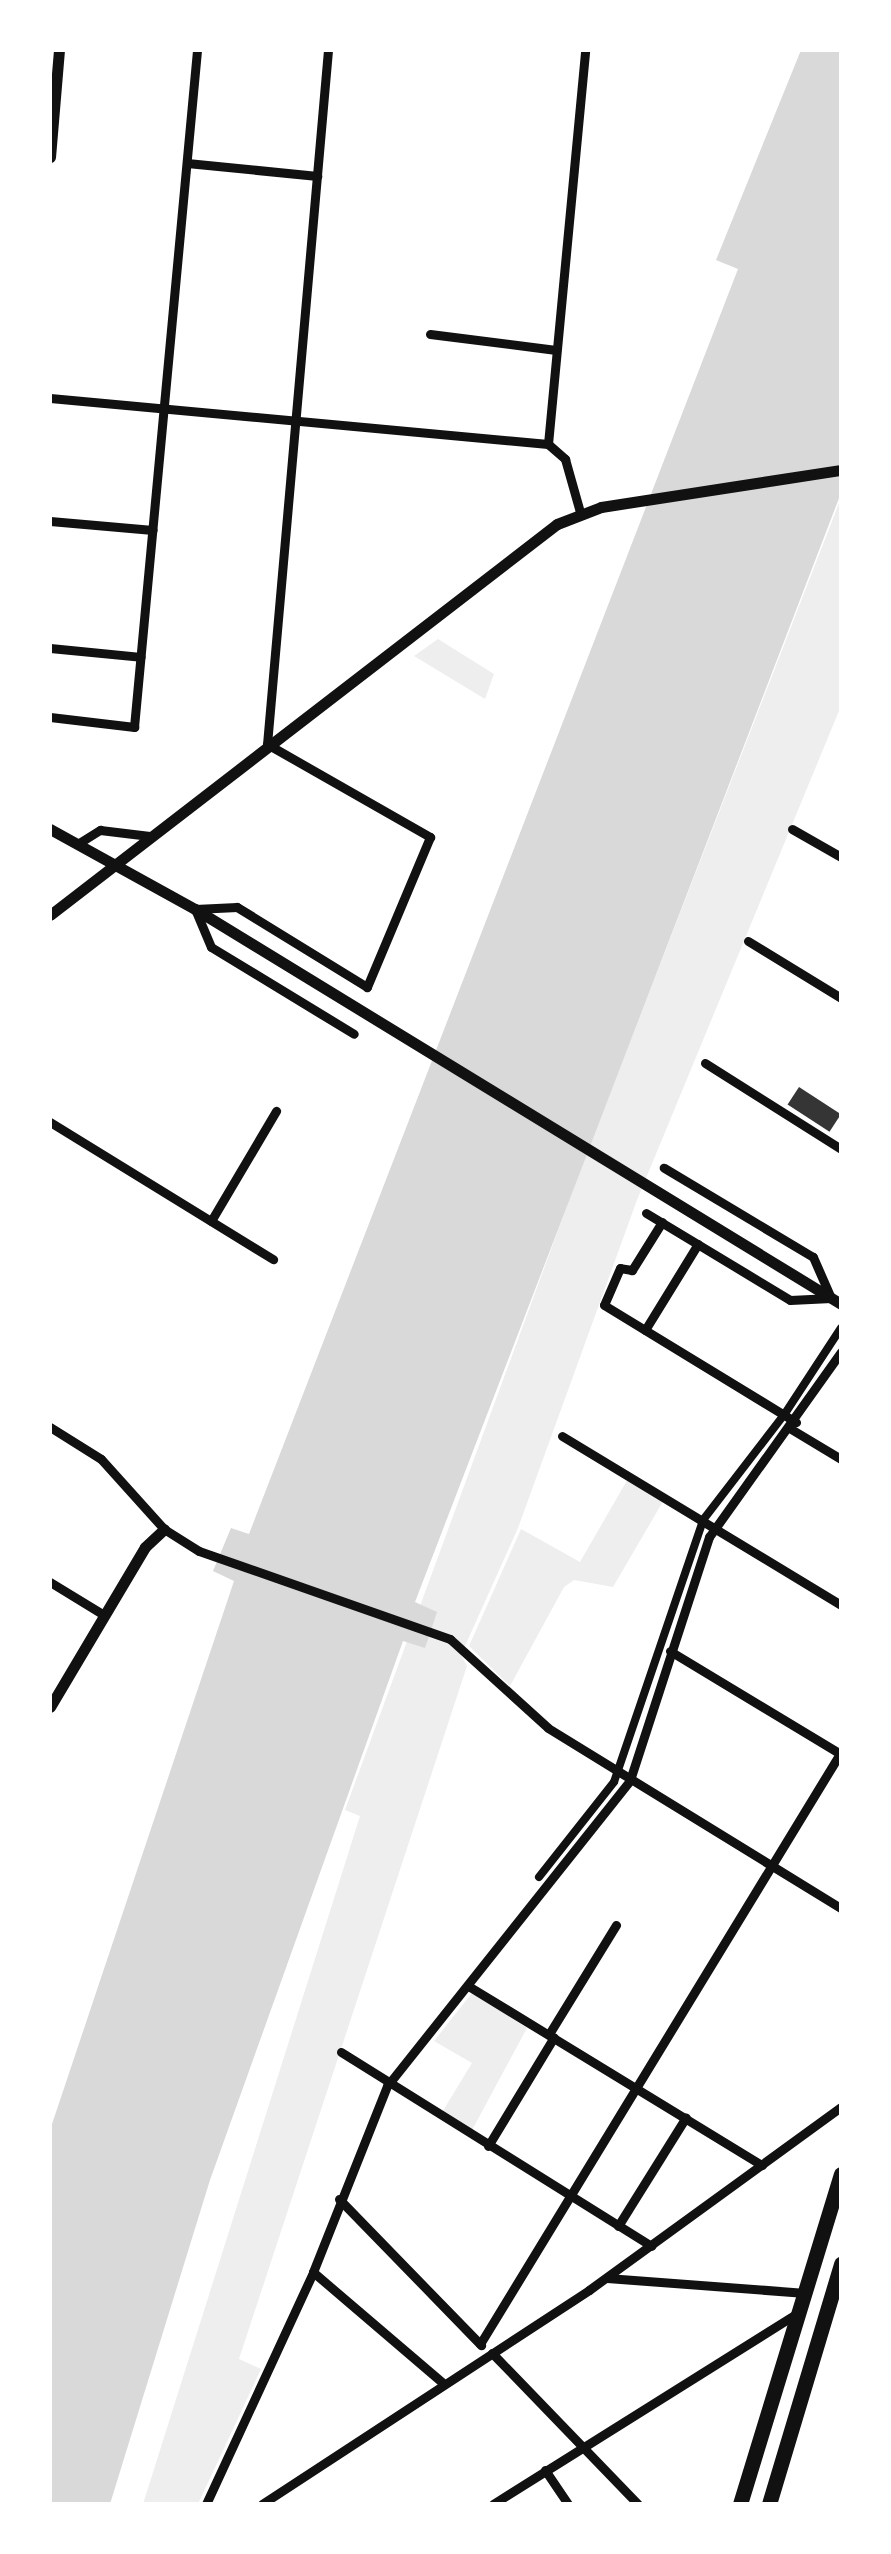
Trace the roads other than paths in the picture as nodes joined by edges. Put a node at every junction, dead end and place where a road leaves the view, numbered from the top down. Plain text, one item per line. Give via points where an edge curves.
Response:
1 (60, 50) edge
2 (198, 50) edge
3 (328, 50) edge
4 (585, 50) edge
5 (50, 156) edge
6 (186, 164) junction
7 (317, 176) junction
8 (430, 334) dead end
9 (556, 350) junction
10 (50, 398) edge
11 (165, 409) junction
12 (295, 421) junction
13 (548, 444) junction
14 (841, 470) edge
15 (580, 512) junction
16 (50, 520) edge
17 (153, 530) junction
18 (50, 648) edge
19 (141, 657) junction
20 (50, 717) edge
21 (267, 744) junction
22 (50, 829) edge
23 (792, 829) dead end
24 (150, 836) junction
25 (79, 843) junction
26 (841, 857) edge
27 (116, 862) junction
28 (195, 908) junction
29 (50, 915) edge
30 (748, 941) dead end
31 (841, 998) edge
32 (354, 1034) dead end
33 (705, 1063) dead end
34 (276, 1111) dead end
35 (50, 1122) edge
36 (841, 1149) edge
37 (664, 1168) dead end
38 (646, 1212) dead end
39 (210, 1221) junction
40 (662, 1222) junction
41 (698, 1244) junction
42 (273, 1260) dead end
43 (836, 1301) edge
44 (841, 1328) edge
45 (645, 1330) junction
46 (841, 1352) edge
47 (784, 1416) junction
48 (794, 1425) junction
49 (50, 1428) edge
50 (562, 1436) dead end
51 (841, 1459) edge
52 (703, 1520) junction
53 (714, 1528) junction
54 (164, 1529) junction
55 (50, 1582) edge
56 (841, 1605) edge
57 (104, 1615) junction
58 (670, 1651) junction
59 (50, 1707) edge
60 (841, 1753) edge
61 (617, 1772) junction
62 (630, 1780) junction
63 (771, 1867) junction
64 (539, 1878) dead end
65 (841, 1908) edge
66 (616, 1925) dead end
67 (470, 1987) junction
68 (552, 2036) junction
69 (341, 2052) dead end
70 (386, 2086) junction
71 (637, 2087) junction
72 (841, 2107) edge
73 (686, 2117) junction
74 (488, 2146) junction
75 (762, 2165) junction
76 (841, 2174) edge
77 (570, 2196) junction
78 (338, 2199) junction
79 (618, 2226) junction
80 (651, 2246) junction
81 (841, 2264) edge
82 (313, 2272) junction
83 (607, 2278) junction
84 (806, 2292) junction
85 (836, 2298) edge
86 (800, 2312) junction
87 (480, 2344) junction
88 (491, 2354) junction
89 (444, 2384) junction
90 (580, 2446) junction
91 (546, 2470) junction
92 (280, 2499) edge
93 (206, 2504) edge
94 (262, 2504) edge
95 (493, 2504) edge
96 (568, 2504) edge
97 (638, 2504) edge
98 (740, 2504) edge
99 (769, 2504) edge

1 - 5 street
2 - 6 street
3 - 7 street
4 - 9 street
6 - 7 street
6 - 11 street
7 - 12 street
8 - 9 street
9 - 13 street
10 - 11 street
11 - 12 street
11 - 17 street
12 - 13 street
12 - 21 street
13 - 15 street via 565,459
14 - 15 street
15 - 21 street via 538,536
16 - 17 street
17 - 19 street
18 - 19 street
19 - 20 street via 134,727
21 - 24 street
21 - 28 street via 430,837 368,987 238,907
22 - 25 street
23 - 26 street
24 - 25 street via 100,830
24 - 27 street
25 - 27 street
27 - 28 street
27 - 29 street
28 - 32 street via 212,947
28 - 43 street
30 - 31 street
33 - 36 street
34 - 39 street
35 - 39 street
37 - 43 street via 812,1256
38 - 40 street
39 - 42 street
40 - 41 street
40 - 45 street via 632,1270 620,1268 604,1305
41 - 43 street via 790,1300
41 - 45 street
44 - 47 street
45 - 47 street
46 - 48 street
47 - 48 street
47 - 52 street
48 - 51 street
48 - 53 street
49 - 54 street via 101,1459
50 - 52 street
52 - 53 street
52 - 61 street
53 - 56 street
53 - 58 street
54 - 57 street
54 - 61 street via 199,1551 450,1639 548,1728
55 - 57 street
57 - 59 street
58 - 60 street
58 - 62 street
60 - 63 street
61 - 62 street
61 - 64 street
62 - 63 street
62 - 67 street
63 - 65 street
63 - 71 street
66 - 68 street
67 - 68 street
67 - 70 street
68 - 71 street
68 - 74 street
69 - 70 street
70 - 74 street
70 - 78 street
71 - 73 street
71 - 77 street
72 - 75 street
73 - 75 street
73 - 79 street
74 - 77 street
75 - 80 street
76 - 84 main road
77 - 79 street
77 - 87 street
78 - 82 street
78 - 87 street
79 - 80 street
80 - 83 street
81 - 85 main road
82 - 89 street
82 - 93 street
83 - 84 street
83 - 88 street
84 - 86 main road
85 - 99 main road
86 - 90 street
86 - 98 main road
87 - 88 street
88 - 89 street
88 - 90 street
89 - 92 street
90 - 91 street
90 - 97 street
91 - 95 street
91 - 96 street
92 - 94 street

